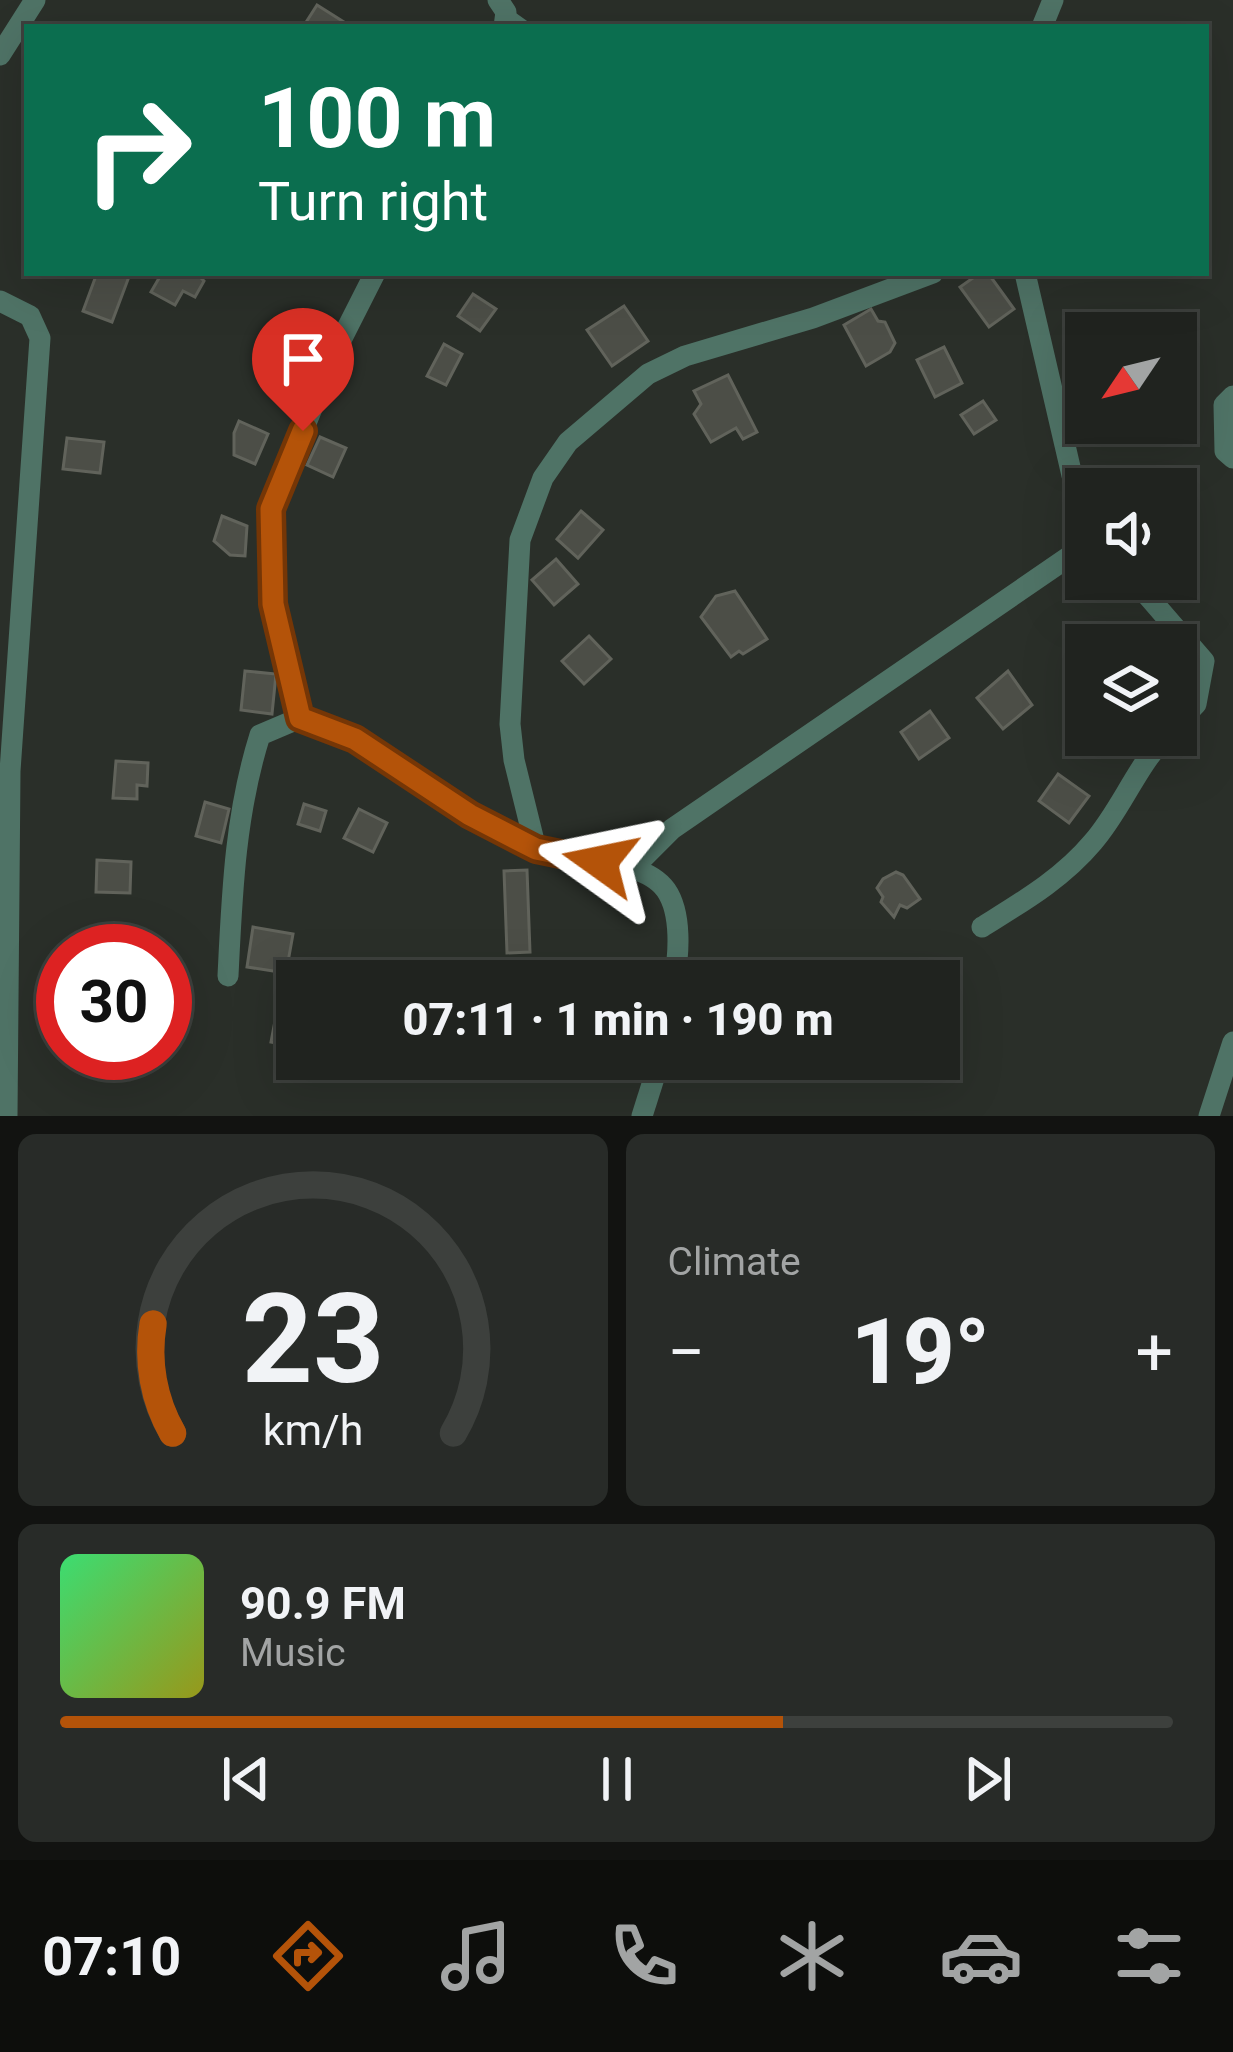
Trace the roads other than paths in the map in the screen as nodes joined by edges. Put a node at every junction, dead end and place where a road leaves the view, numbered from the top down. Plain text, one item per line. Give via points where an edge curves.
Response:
1 (35, 0) edge
2 (0, 55) edge
3 (373, 276) edge
4 (925, 276) edge
5 (1026, 276) edge
6 (0, 301) edge
7 (1233, 397) edge
8 (1233, 458) edge
9 (1070, 468) edge
10 (1065, 559) edge
11 (1151, 600) edge
12 (1172, 624) edge
13 (1197, 653) edge
14 (1197, 699) edge
15 (300, 718) junction
16 (1148, 756) edge
17 (536, 849) junction
18 (632, 869) junction
19 (982, 927) dead end
20 (678, 960) edge
21 (228, 976) dead end
22 (1233, 1042) edge
23 (653, 1080) edge
24 (7, 1116) edge
25 (642, 1116) edge
26 (1209, 1116) edge

1 - 2 street
3 - 15 street via 271,509 273,604
4 - 17 street via 648,374 568,442 543,478 520,540 510,724
5 - 9 street
6 - 24 street via 30,316 40,338 10,771
7 - 8 street via 1223,405 1225,451
10 - 18 street via 672,829
11 - 12 street
13 - 14 street via 1204,661
15 - 17 street via 355,739
15 - 21 street via 260,735 249,771 233,864
16 - 19 street via 1096,840 1055,880
17 - 18 street
18 - 20 street via 666,890
22 - 26 street
23 - 25 street

